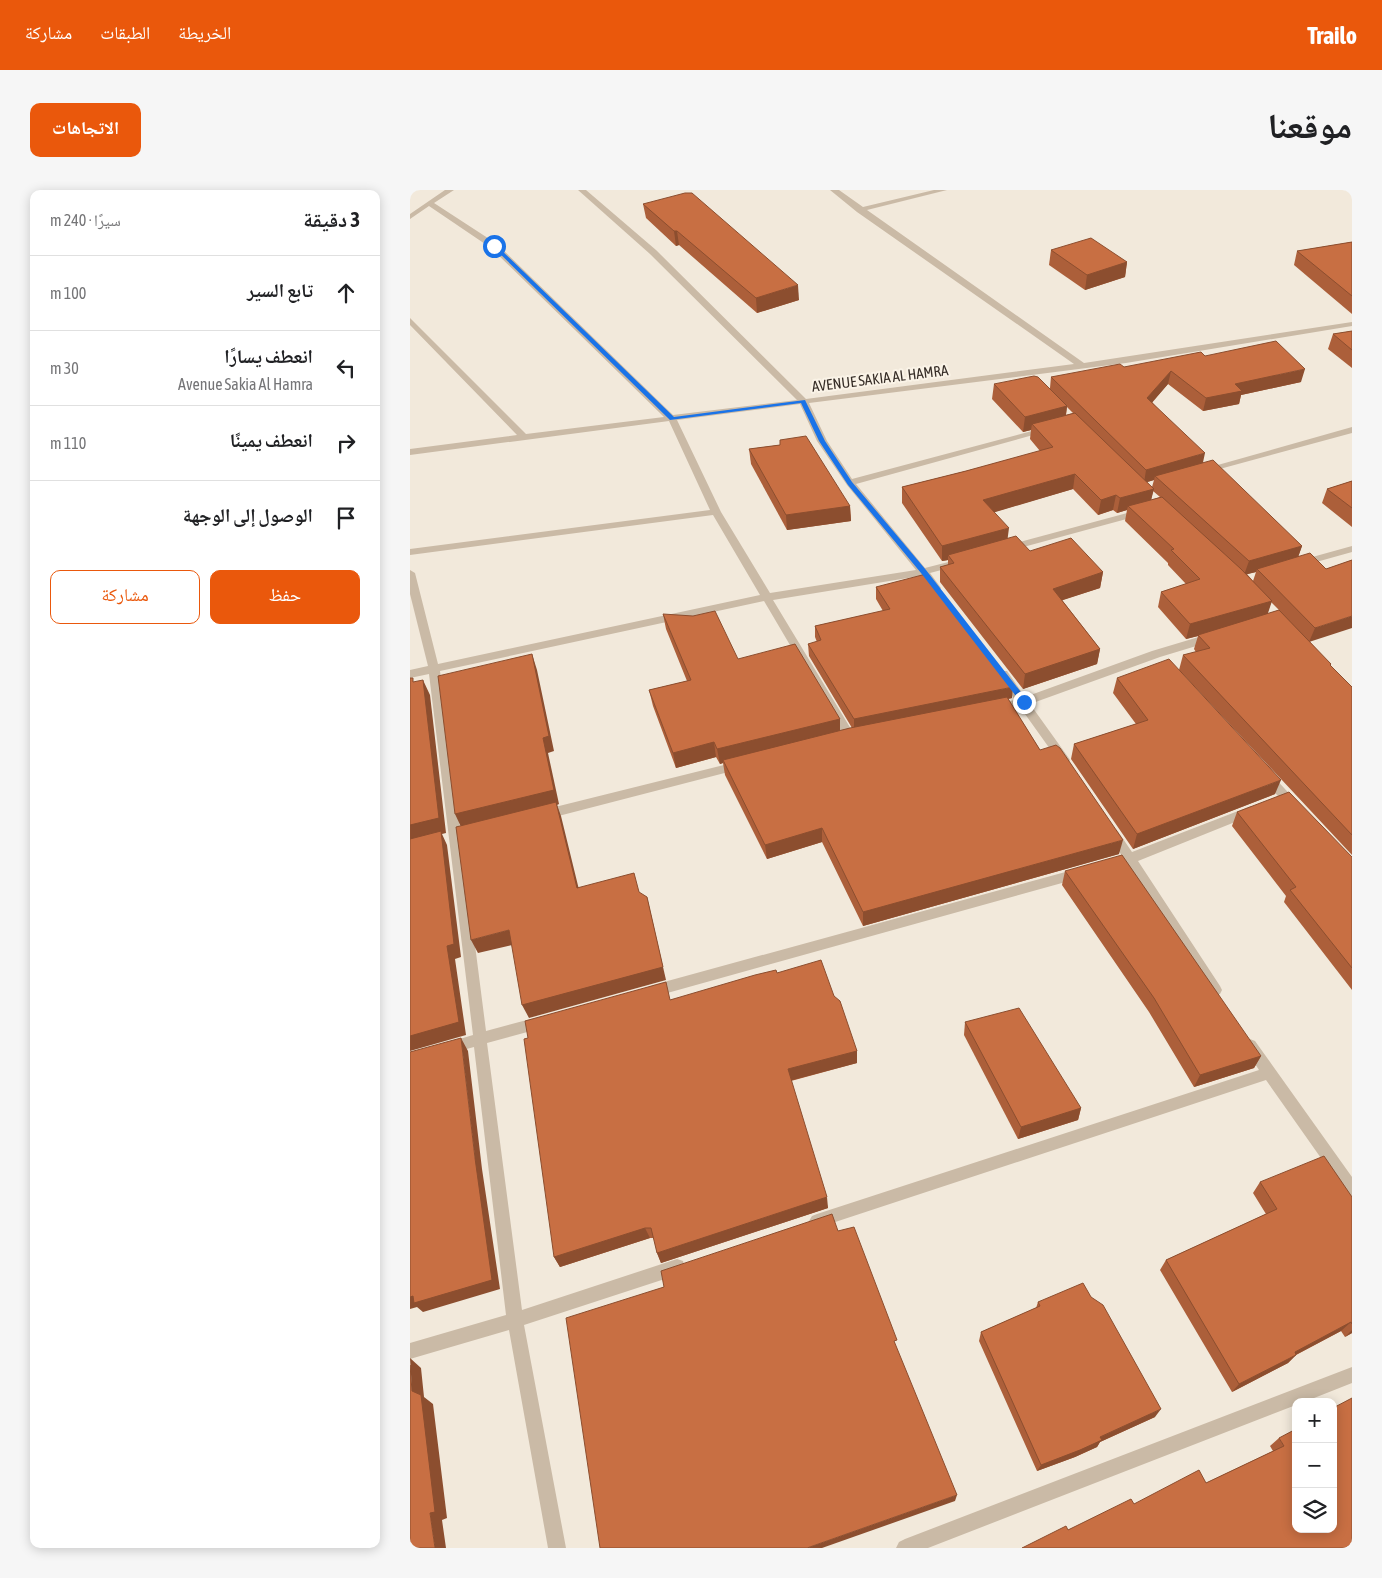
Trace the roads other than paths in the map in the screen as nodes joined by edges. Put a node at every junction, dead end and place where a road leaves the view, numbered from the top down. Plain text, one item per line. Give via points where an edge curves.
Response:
1 (450, 190) edge
2 (582, 190) edge
3 (834, 190) edge
4 (942, 190) edge
5 (429, 203) junction
6 (860, 210) junction
7 (410, 217) edge
8 (410, 320) edge
9 (1352, 324) edge
10 (1081, 366) junction
11 (803, 401) junction
12 (672, 419) junction
13 (1055, 428) edge
14 (1352, 430) edge
15 (524, 437) junction
16 (410, 452) edge
17 (1198, 472) edge
18 (850, 483) junction
19 (1152, 509) edge
20 (716, 512) junction
21 (1352, 549) edge
22 (1000, 551) edge
23 (410, 552) edge
24 (971, 559) edge
25 (1288, 567) edge
26 (923, 572) junction
27 (410, 573) edge
28 (941, 595) edge
29 (768, 597) junction
30 (1221, 635) edge
31 (995, 664) edge
32 (434, 670) junction
33 (410, 674) edge
34 (1024, 702) junction
35 (986, 710) edge
36 (850, 737) edge
37 (754, 762) edge
38 (1260, 769) edge
39 (1072, 772) edge
40 (1277, 801) junction
41 (531, 818) edge
42 (1306, 818) edge
43 (1104, 820) edge
44 (1131, 859) junction
45 (1112, 864) edge
46 (1092, 870) edge
47 (642, 994) edge
48 (1221, 999) edge
49 (556, 1018) edge
50 (1242, 1032) edge
51 (479, 1039) junction
52 (436, 1052) edge
53 (1268, 1073) junction
54 (1352, 1190) edge
55 (807, 1224) edge
56 (694, 1261) edge
57 (515, 1320) junction
58 (410, 1351) edge
59 (1352, 1375) edge
60 (557, 1548) edge
61 (905, 1548) edge

1 - 5 street
2 - 11 street via 653,252
3 - 6 street
4 - 6 street
5 - 7 street
5 - 12 street via 494,246
6 - 10 street
8 - 15 street
9 - 10 street, AVENUE SAKIA AL HAMRA
10 - 11 street, AVENUE SAKIA AL HAMRA via 1029,377
11 - 12 street, AVENUE SAKIA AL HAMRA
11 - 18 street via 822,441
12 - 15 street, AVENUE SAKIA AL HAMRA
12 - 20 street
13 - 18 street
14 - 17 street
15 - 16 street, AVENUE SAKIA AL HAMRA
18 - 26 street
19 - 22 street
20 - 23 street
20 - 29 street
21 - 25 street
24 - 26 street
26 - 28 street
26 - 29 street
27 - 32 street
29 - 32 street
29 - 36 street
30 - 34 street
31 - 34 street
32 - 33 street
32 - 51 street
34 - 35 street
34 - 39 street
37 - 41 street
38 - 40 street
40 - 42 street
40 - 44 street
43 - 44 street
44 - 45 street
44 - 48 street
46 - 47 street
49 - 51 street
50 - 53 street
51 - 52 street
51 - 57 street
53 - 54 street
53 - 55 street
56 - 57 street
57 - 58 street
57 - 60 street
59 - 61 street

